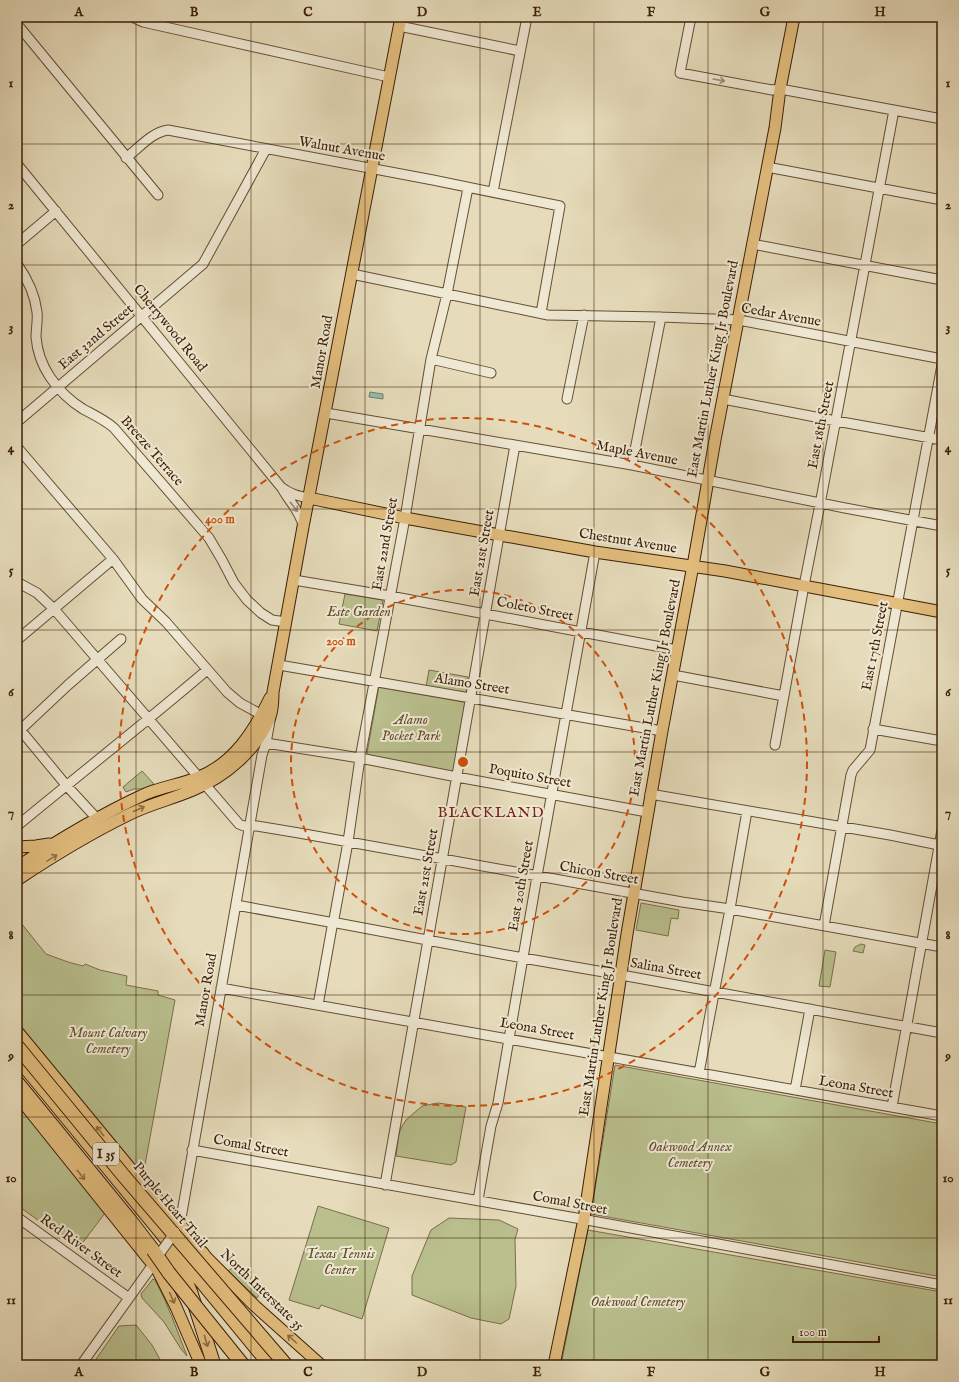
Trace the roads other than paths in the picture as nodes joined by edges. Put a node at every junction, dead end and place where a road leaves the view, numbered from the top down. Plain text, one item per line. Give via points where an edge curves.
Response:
1 (132, 17) edge
2 (527, 17) edge
3 (690, 17) edge
4 (794, 17) edge
5 (400, 22) edge
6 (17, 24) edge
7 (520, 51) junction
8 (389, 77) junction
9 (780, 89) junction
10 (894, 110) junction
11 (942, 119) edge
12 (266, 150) junction
13 (126, 158) junction
14 (17, 164) edge
15 (767, 167) junction
16 (371, 169) junction
17 (468, 188) junction
18 (879, 188) junction
19 (493, 192) junction
20 (158, 195) dead end
21 (942, 200) edge
22 (56, 212) junction
23 (17, 244) edge
24 (752, 244) junction
25 (17, 264) edge
26 (865, 266) junction
27 (352, 274) junction
28 (942, 280) edge
29 (447, 294) junction
30 (541, 314) junction
31 (584, 315) junction
32 (142, 316) junction
33 (661, 317) junction
34 (739, 320) junction
35 (851, 342) junction
36 (431, 359) junction
37 (942, 359) edge
38 (942, 365) edge
39 (491, 373) dead end
40 (58, 387) junction
41 (568, 399) dead end
42 (723, 399) junction
43 (326, 413) junction
44 (836, 421) junction
45 (17, 422) edge
46 (419, 429) junction
47 (928, 437) junction
48 (942, 440) edge
49 (515, 445) junction
50 (17, 447) edge
51 (632, 465) junction
52 (708, 481) junction
53 (281, 487) junction
54 (309, 498) junction
55 (821, 503) junction
56 (405, 518) junction
57 (912, 521) junction
58 (942, 526) edge
59 (303, 527) junction
60 (500, 534) junction
61 (595, 552) junction
62 (113, 560) junction
63 (693, 567) junction
64 (294, 580) junction
65 (17, 582) edge
66 (804, 585) junction
67 (390, 596) junction
68 (897, 604) junction
69 (54, 609) junction
70 (942, 612) edge
71 (486, 614) junction
72 (286, 622) junction
73 (581, 632) junction
74 (122, 639) dead end
75 (17, 640) edge
76 (677, 650) junction
77 (98, 659) junction
78 (279, 665) junction
79 (207, 670) junction
80 (673, 675) junction
81 (374, 682) junction
82 (784, 696) junction
83 (471, 697) junction
84 (566, 714) junction
85 (266, 715) junction
86 (150, 719) junction
87 (874, 729) junction
88 (18, 730) edge
89 (662, 731) junction
90 (942, 741) edge
91 (266, 743) junction
92 (776, 745) dead end
93 (360, 758) junction
94 (457, 777) junction
95 (202, 781) junction
96 (66, 785) junction
97 (552, 794) junction
98 (650, 794) junction
99 (747, 811) junction
100 (647, 812) junction
101 (101, 823) junction
102 (17, 826) edge
103 (250, 826) junction
104 (842, 827) junction
105 (942, 830) edge
106 (61, 839) junction
107 (348, 842) junction
108 (939, 845) junction
109 (17, 847) edge
110 (443, 859) junction
111 (939, 861) edge
112 (17, 866) edge
113 (18, 876) edge
114 (537, 876) junction
115 (634, 893) junction
116 (236, 905) junction
117 (730, 910) junction
118 (333, 923) junction
119 (824, 926) junction
120 (429, 940) junction
121 (921, 943) junction
122 (942, 947) edge
123 (523, 958) junction
124 (621, 975) junction
125 (221, 988) junction
126 (715, 992) junction
127 (318, 1005) junction
128 (810, 1009) junction
129 (413, 1021) junction
130 (906, 1026) junction
131 (17, 1031) edge
132 (942, 1033) edge
133 (509, 1039) junction
134 (17, 1047) edge
135 (17, 1056) edge
136 (609, 1057) junction
137 (17, 1069) edge
138 (699, 1073) junction
139 (34, 1077) junction
140 (17, 1082) edge
141 (17, 1089) edge
142 (795, 1090) junction
143 (17, 1095) edge
144 (892, 1107) junction
145 (942, 1116) edge
146 (48, 1133) junction
147 (192, 1150) junction
148 (385, 1185) junction
149 (478, 1200) junction
150 (17, 1217) edge
151 (584, 1219) junction
152 (177, 1228) junction
153 (199, 1256) junction
154 (161, 1258) junction
155 (942, 1285) edge
156 (129, 1298) junction
157 (80, 1365) edge
158 (201, 1365) edge
159 (214, 1365) edge
160 (243, 1365) edge
161 (261, 1365) edge
162 (270, 1365) edge
163 (276, 1365) edge
164 (286, 1365) edge
165 (296, 1365) edge
166 (321, 1365) edge
167 (554, 1365) edge

1 - 8 street
2 - 7 street
3 -> 9 street via 680,74 772,90
4 - 9 main road, East Martin Luther King Jr Boulevard
5 - 7 street
5 - 8 main road, Manor Road
6 - 13 street
7 - 19 street
8 - 16 main road, Manor Road
9 - 10 street
9 - 15 main road, East Martin Luther King Jr Boulevard
10 - 11 street
10 - 18 street, East 18th Street
12 - 13 street, Walnut Avenue via 168,130 154,136
12 - 16 street, Walnut Avenue
12 - 32 street, East 32nd Street via 203,264
13 - 20 street
14 - 22 street, Cherrywood Road
15 - 18 street
15 - 24 main road, East Martin Luther King Jr Boulevard
16 - 17 street, Walnut Avenue
16 - 27 main road, Manor Road
17 - 19 street, Walnut Avenue
17 - 29 street, East 22nd Street
18 - 21 street
18 - 26 street, East 18th Street
19 - 30 street, Walnut Avenue via 560,206
22 - 23 street
22 - 32 street, Cherrywood Road
24 - 26 street
24 - 34 main road, East Martin Luther King Jr Boulevard
25 - 40 street, Breeze Terrace via 35,300 36,338 41,358
26 - 28 street
26 - 35 street, East 18th Street
27 - 29 street, Cedar Avenue
27 - 43 main road, Manor Road
29 - 30 street, Cedar Avenue
29 - 36 street, East 22nd Street
30 - 31 street, Cedar Avenue
31 - 33 street, Cedar Avenue
31 - 41 street
32 - 40 street, East 32nd Street
32 - 53 street, Cherrywood Road
33 - 34 street, Cedar Avenue
33 - 51 street
34 - 35 street, Cedar Avenue
34 - 42 main road, East Martin Luther King Jr Boulevard
35 - 37 street, Cedar Avenue
35 - 44 street, East 18th Street
36 - 39 street
36 - 46 street, East 22nd Street
38 - 47 street, East 17th Street
40 - 45 street, East 32nd Street
40 - 72 street, Breeze Terrace via 76,404 114,428 209,538 234,583 247,600 272,620
42 - 44 street
42 - 52 main road, East Martin Luther King Jr Boulevard
43 - 46 street, Maple Avenue
43 - 54 main road, Manor Road
44 - 47 street
44 - 55 street, East 18th Street
46 - 49 street, Maple Avenue
46 - 56 street, East 22nd Street
47 - 48 street
47 - 57 street, East 17th Street
49 - 51 street, Maple Avenue
49 - 60 street, East 21st Street
50 - 62 street
51 - 52 street, Maple Avenue
52 - 55 street, Maple Avenue
52 - 63 main road, East Martin Luther King Jr Boulevard
53 - 54 street, Cherrywood Road via 294,495
53 -> 59 street via 300,515
54 - 56 main road, Chestnut Avenue
54 - 59 main road, Manor Road
55 - 57 street, Maple Avenue
55 - 66 street, East 18th Street
56 - 60 main road, Chestnut Avenue
56 - 67 street, East 22nd Street
57 - 58 street, Maple Avenue
57 - 68 street, East 17th Street
59 - 64 main road, Manor Road
60 - 61 main road, Chestnut Avenue
60 - 71 street, East 21st Street
61 - 63 main road, Chestnut Avenue
61 - 73 street, East 20th Street
62 - 69 street
62 - 79 street via 142,599 166,622
63 - 66 main road, Chestnut Avenue
63 - 76 main road, East Martin Luther King Jr Boulevard
64 - 67 street, Coleto Street
64 - 72 main road, Manor Road
65 - 69 street via 37,593
66 - 68 main road, Chestnut Avenue
66 - 82 street, East 18th Street
67 - 71 street, Coleto Street
67 - 81 street, East 22nd Street
68 - 70 main road, Chestnut Avenue
68 - 87 street, East 17th Street
69 - 75 street
69 - 77 street
71 - 73 street, Coleto Street
71 - 83 street, East 21st Street
72 - 78 main road, Manor Road
73 - 76 street, Coleto Street
73 - 84 street, East 20th Street
74 - 77 street
76 - 80 main road, East Martin Luther King Jr Boulevard
77 - 86 street
77 - 88 street
78 - 81 street, Alamo Street
78 - 85 main road, Manor Road
79 - 85 street via 240,703
79 - 86 street
80 - 82 street
80 - 89 main road, East Martin Luther King Jr Boulevard
81 - 83 street, Alamo Street
81 - 93 street, East 22nd Street
82 - 92 street, East 18th Street
83 - 84 street, Alamo Street
83 - 94 street, East 21st Street
84 - 89 street, Alamo Street
84 - 97 street, East 20th Street
85 - 91 street, Manor Road
85 - 95 main road, Manor Road via 234,753
86 - 95 street
86 - 96 street
87 - 90 street
87 - 104 street, East 17th Street via 870,750 851,775
88 - 96 street
89 - 98 main road, East Martin Luther King Jr Boulevard
91 - 93 street, Poquito Street
91 - 103 street, Manor Road
93 - 94 street, Poquito Street
93 - 107 street, East 22nd Street
94 - 97 street, Poquito Street
94 - 110 street, East 21st Street
95 - 101 main road, Manor Road via 142,795
95 - 103 street via 239,824
96 - 101 street
96 - 102 street
97 - 100 street, Poquito Street
97 - 114 street, East 20th Street
98 - 99 street
98 - 100 main road, East Martin Luther King Jr Boulevard
99 - 104 street
99 - 117 street
100 - 115 main road, East Martin Luther King Jr Boulevard
101 - 106 main road
113 -> 101 main road
103 - 107 street, Chicon Street
103 - 116 street, Manor Road
104 - 108 street
104 - 119 street, East 17th Street
105 - 108 street
106 - 109 main road via 46,845
106 - 112 main road
107 - 110 street, Chicon Street
107 - 118 street, East 22nd Street
108 - 111 street
110 - 114 street, Chicon Street
110 - 120 street, East 21st Street
111 - 121 street
114 - 115 street, Chicon Street
114 - 123 street, East 20th Street
115 - 117 street, Chicon Street
115 - 124 main road, East Martin Luther King Jr Boulevard
116 - 118 street, Salina Street
116 - 125 street, Manor Road
117 - 119 street, Chicon Street
117 - 126 street
118 - 120 street, Salina Street
118 - 127 street, East 22nd Street
119 - 121 street, Chicon Street
120 - 123 street, Salina Street
120 - 129 street, East 21st Street
121 - 122 street, Chicon Street
121 - 130 street
123 - 124 street, Salina Street
123 - 133 street, East 20th Street
124 - 126 street, Salina Street
124 - 136 main road, East Martin Luther King Jr Boulevard
125 - 127 street, Leona Street
125 - 147 street, Manor Road
126 - 128 street, Salina Street
126 - 138 street
127 - 129 street, Leona Street
128 - 130 street, Salina Street
128 - 142 street
129 - 133 street, Leona Street
129 - 148 street, East 21st Street
130 - 132 street, Salina Street
130 - 144 street
152 -> 131 main road, North Interstate 35
133 - 136 street, Leona Street
133 - 149 street, East 20th Street
134 - 139 highway
134 - 153 highway, Purple Heart Trail / I 35, bridge
135 - 139 highway, Purple Heart Trail / I 35
136 - 138 street, Leona Street
136 - 151 main road, East Martin Luther King Jr Boulevard
137 - 154 highway, I 35
138 - 142 street, Leona Street
139 - 162 highway, Purple Heart Trail / I 35
140 - 160 highway, I 35, bridge via 130,1220
141 - 146 highway
142 - 144 street, Leona Street
143 - 146 main road
144 - 145 street, Leona Street
146 -> 154 main road
147 - 148 street, Comal Street
147 - 152 street, Manor Road
148 - 149 street, Comal Street
149 - 151 street, Comal Street
150 - 156 street, Red River Street
151 - 155 street, Comal Street
151 - 167 main road, East Martin Luther King Jr Boulevard
152 - 153 main road, North Interstate 35
152 - 154 street, Manor Road, bridge
153 - 163 highway
153 - 164 highway, Purple Heart Trail / I 35, bridge
153 - 165 highway, bridge
166 -> 153 main road, North Interstate 35
154 - 156 street, Manor Road
154 -> 158 main road via 166,1285
154 -> 159 highway via 186,1281
154 - 161 highway, I 35
156 - 157 street, Manor Road

